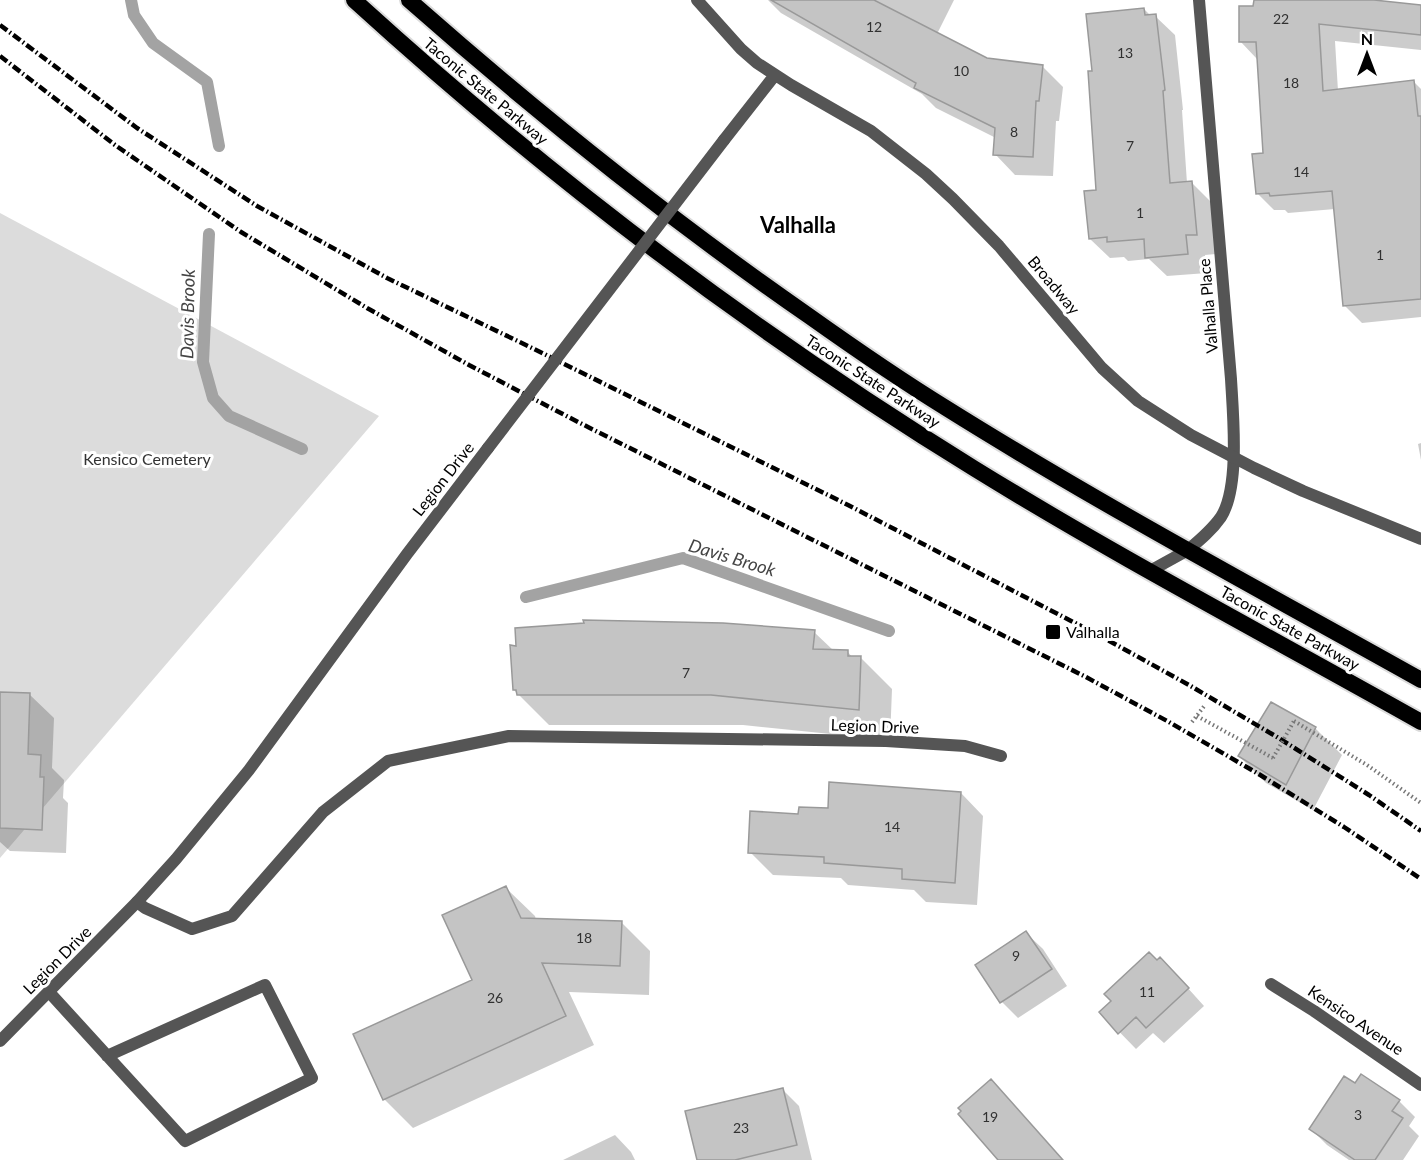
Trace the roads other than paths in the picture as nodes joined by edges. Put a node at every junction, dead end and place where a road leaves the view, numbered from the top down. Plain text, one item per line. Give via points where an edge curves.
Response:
1 (354, 0) edge
2 (409, 0) edge
3 (696, 0) edge
4 (1199, 0) edge
5 (775, 75) junction
6 (1233, 457) junction
7 (1421, 539) edge
8 (1188, 550) junction
9 (1150, 571) junction
10 (1421, 680) edge
11 (1421, 722) edge
12 (1001, 756) dead end
13 (137, 902) junction
14 (1271, 984) dead end
15 (49, 992) junction
16 (0, 1041) edge
17 (107, 1056) junction
18 (1421, 1085) edge

1 - 9 highway, Taconic State Parkway via 546,165 746,317 917,432
2 - 8 highway, Taconic State Parkway via 589,153 772,290 945,408
3 - 5 street, Broadway via 741,49
4 - 6 street, Valhalla Place via 1231,379
5 - 6 street, Broadway via 871,131 926,174 999,246 1119,384 1155,413
5 - 13 street, Legion Drive, bridge via 407,554 249,770
6 - 7 street, Broadway via 1303,491
6 - 8 street, Valhalla Place via 1229,495 1222,515
8 - 9 street, Valhalla Place
8 - 10 highway, Taconic State Parkway
9 - 11 highway, Taconic State Parkway
12 - 13 street, Legion Drive via 964,746 886,741 509,736 388,761 323,812 232,916 192,929
13 - 15 street, Legion Drive
14 - 18 street, Kensico Avenue
15 - 16 street, Legion Drive
15 - 17 street
17 - 17 street via 185,1140 312,1078 265,985

